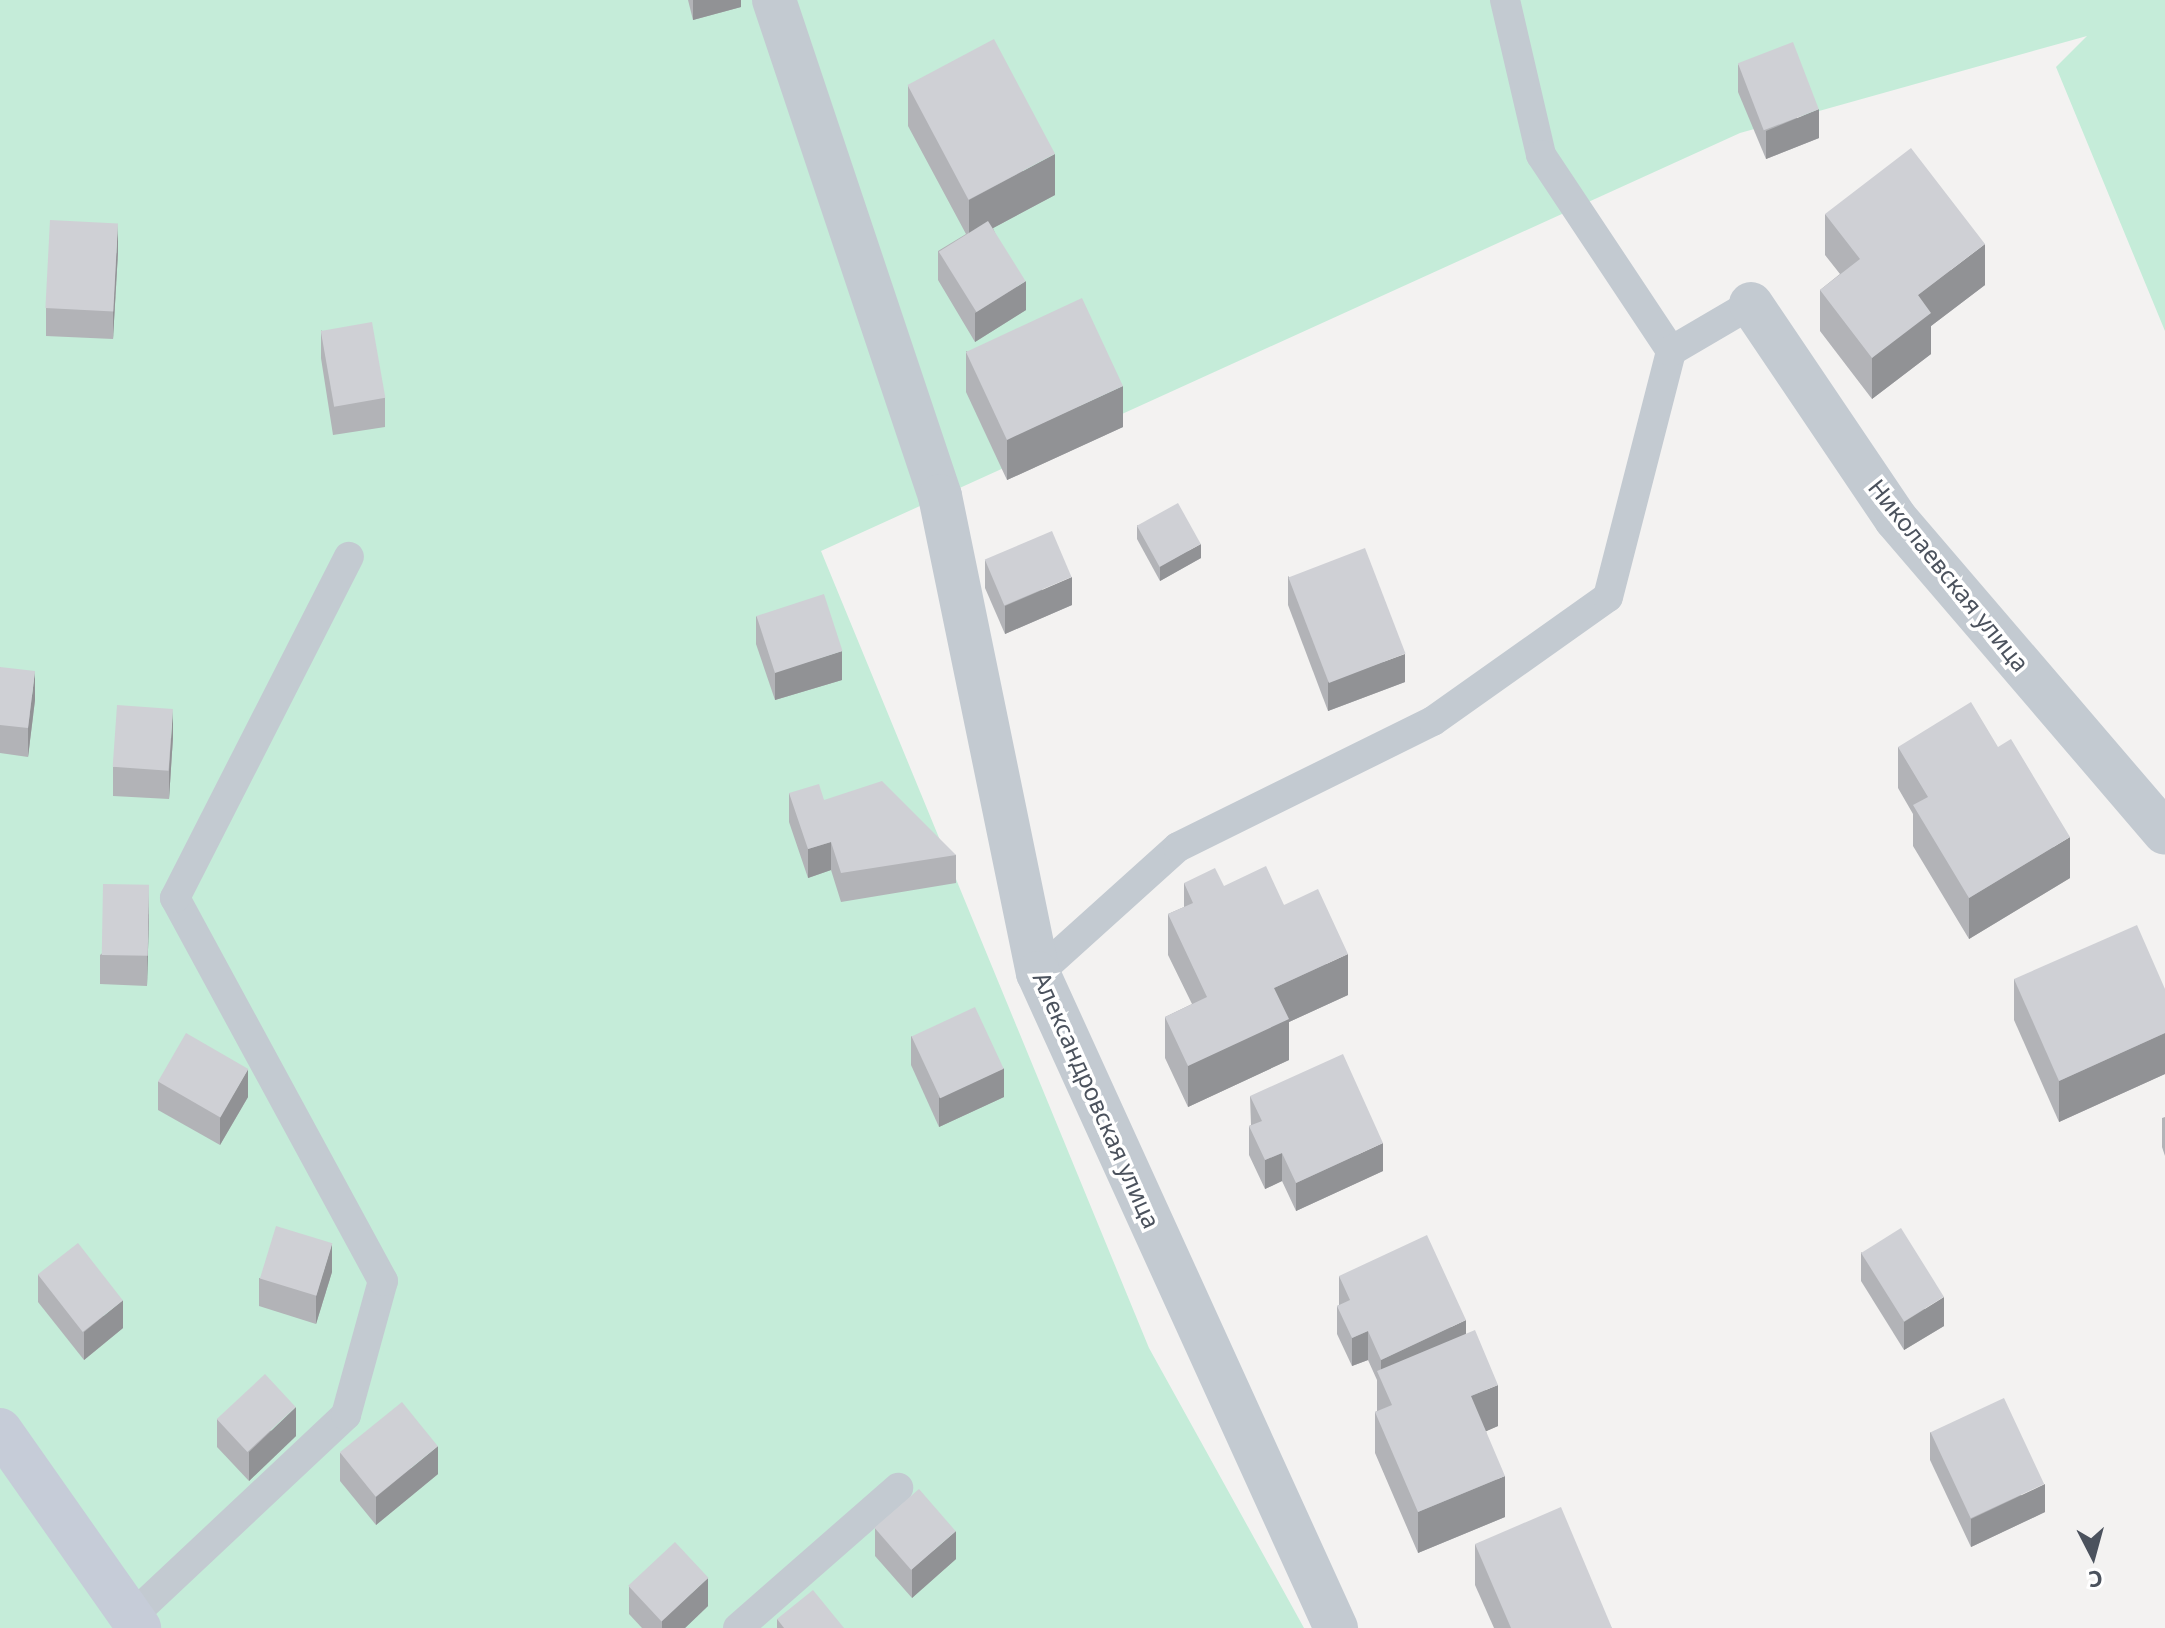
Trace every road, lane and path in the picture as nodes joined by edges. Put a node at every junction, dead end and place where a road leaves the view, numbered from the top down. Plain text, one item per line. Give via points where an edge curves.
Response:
1 (774, 0) edge
2 (1505, 0) edge
3 (1751, 304) joint
4 (1671, 351) junction
5 (349, 557) dead end
6 (2165, 833) edge
7 (1038, 973) junction
8 (0, 1430) edge
9 (898, 1488) dead end
10 (135, 1622) edge
11 (738, 1628) edge
12 (1336, 1628) edge

1 - 7 street, Александровская улица via 940,496
2 - 4 lane via 1541,155
3 - 4 lane
3 - 6 street, Николаевская улица via 1896,519
4 - 7 lane via 1608,597 1433,721 1178,847
5 - 10 lane via 175,898 383,1281 346,1415
7 - 12 street, Александровская улица
8 - 10 street
9 - 11 lane

